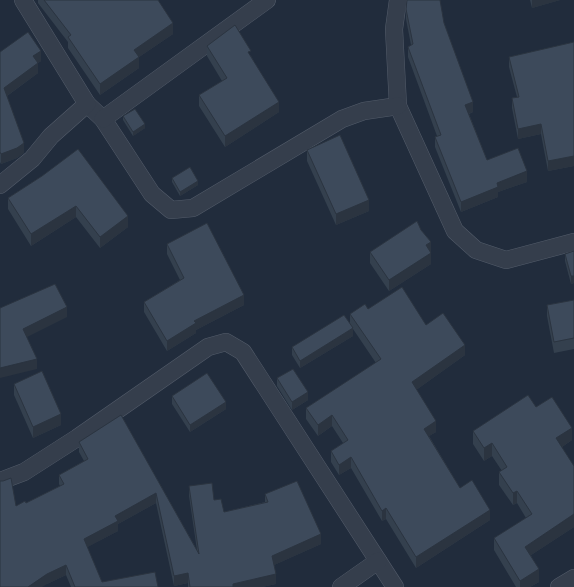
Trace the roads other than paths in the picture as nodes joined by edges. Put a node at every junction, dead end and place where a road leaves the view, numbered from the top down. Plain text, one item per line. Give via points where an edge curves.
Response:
1 (23, 0) edge
2 (267, 0) edge
3 (398, 0) edge
4 (87, 104) junction
5 (398, 106) junction
6 (103, 119) junction
7 (0, 184) edge
8 (574, 242) edge
9 (0, 481) edge
10 (378, 561) junction
11 (574, 578) edge
12 (341, 587) edge
13 (395, 587) edge
14 (559, 587) edge

1 - 4 street
2 - 6 street
3 - 5 street via 394,29
4 - 6 street
4 - 7 street via 51,136 32,159
5 - 6 street via 364,112 342,120 193,208 171,210 152,194
5 - 8 street via 455,231 476,250 506,260
9 - 10 street via 24,472 78,438 208,347 226,342 243,352
10 - 12 street
10 - 13 street
11 - 14 street

